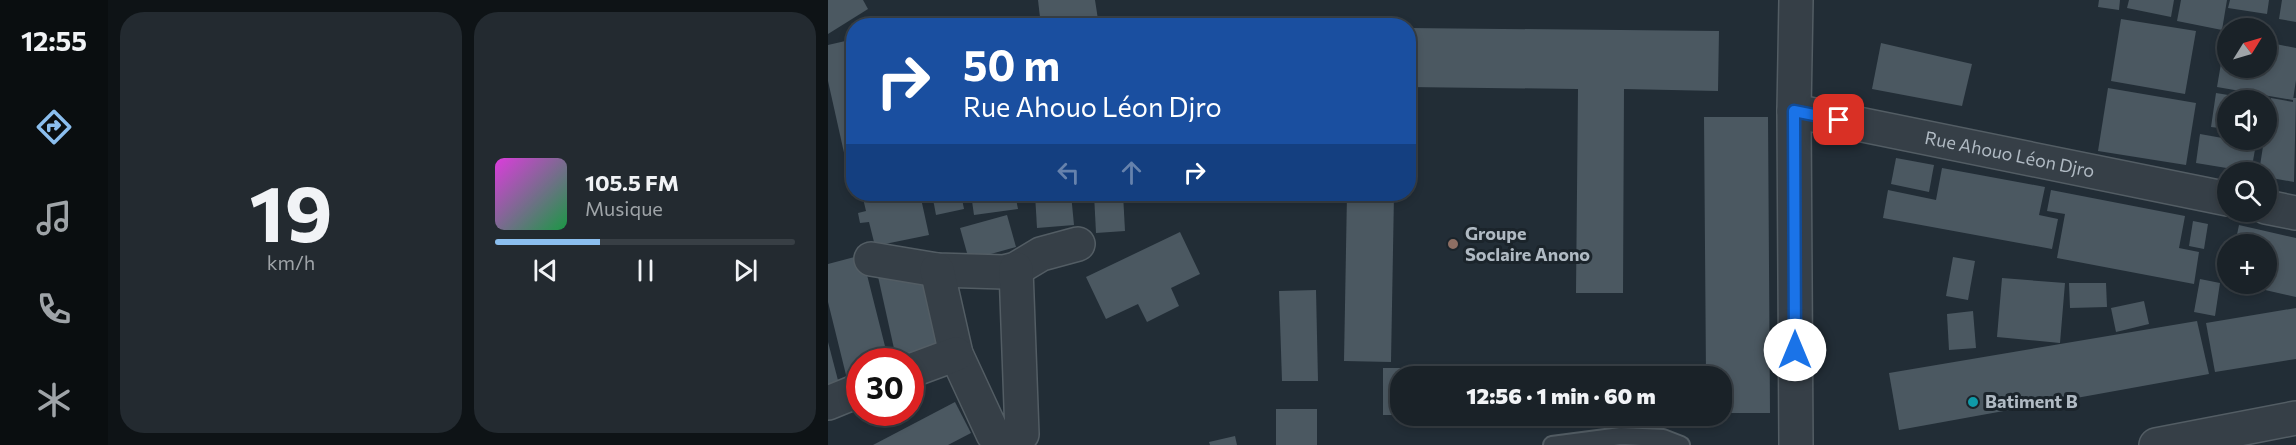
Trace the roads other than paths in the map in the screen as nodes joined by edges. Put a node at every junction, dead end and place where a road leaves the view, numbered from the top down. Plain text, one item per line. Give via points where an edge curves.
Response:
1 (1796, 0) edge
2 (1794, 111) junction
3 (2217, 197) edge
4 (2277, 209) edge
5 (2296, 213) edge
6 (1078, 243) dead end
7 (871, 259) dead end
8 (1016, 269) junction
9 (937, 270) junction
10 (956, 354) junction
11 (924, 366) edge
12 (846, 396) edge
13 (828, 403) edge
14 (2296, 418) edge
15 (1552, 445) edge
16 (1681, 445) edge
17 (1796, 445) edge
18 (2156, 445) edge

1 - 2 street
2 - 3 street, Rue Ahouo Léon Djro
2 - 17 street
4 - 5 street
6 - 8 street via 1041,254
7 - 9 street
8 - 9 street
8 - 10 street via 1022,434 1013,442 1001,442 993,434
9 - 10 street
10 - 11 street
12 - 13 street
14 - 18 street
15 - 16 lane via 1621,436 1663,438

